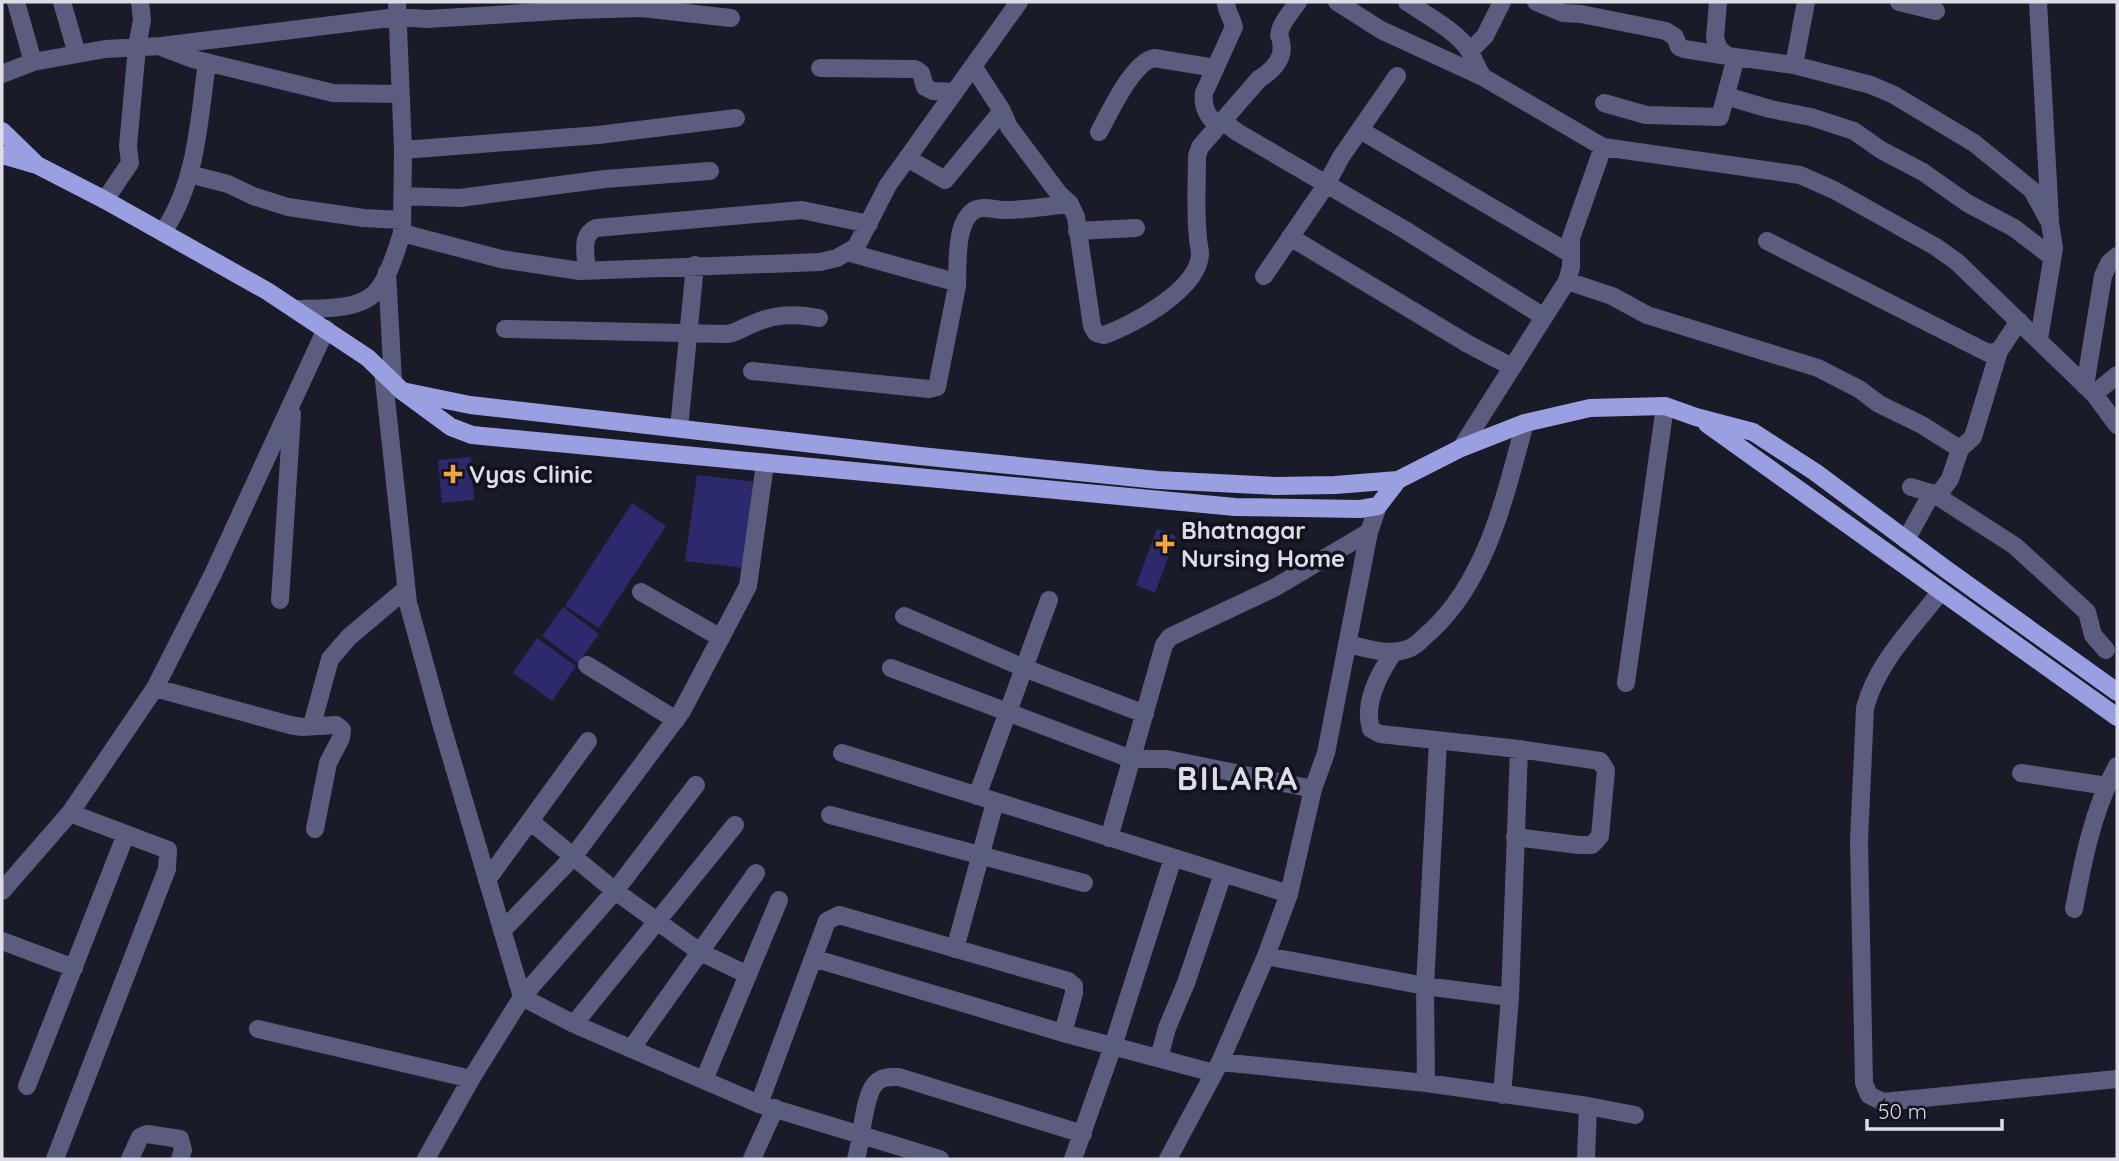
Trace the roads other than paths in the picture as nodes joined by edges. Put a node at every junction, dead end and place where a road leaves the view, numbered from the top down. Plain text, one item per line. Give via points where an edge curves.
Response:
1 (16, 2) edge
2 (62, 2) edge
3 (140, 2) edge
4 (1018, 2) edge
5 (1226, 2) edge
6 (1298, 2) edge
7 (1337, 2) edge
8 (1408, 2) edge
9 (1502, 2) edge
10 (1536, 2) edge
11 (1718, 2) edge
12 (1807, 2) edge
13 (1899, 2) edge
14 (2038, 2) edge
15 (397, 9) edge
16 (1936, 11) dead end
17 (731, 18) dead end
18 (161, 46) junction
19 (137, 47) junction
20 (1470, 51) junction
21 (76, 54) junction
22 (1732, 57) junction
23 (33, 62) junction
24 (207, 62) junction
25 (1794, 65) junction
26 (973, 66) junction
27 (820, 68) dead end
28 (1215, 68) junction
29 (2, 74) edge
30 (1397, 76) dead end
31 (1483, 77) junction
32 (954, 92) junction
33 (400, 94) junction
34 (1726, 96) junction
35 (1604, 103) dead end
36 (1002, 111) junction
37 (736, 118) dead end
38 (1221, 124) junction
39 (1360, 130) junction
40 (2, 131) edge
41 (1099, 132) dead end
42 (1603, 146) junction
43 (403, 150) junction
44 (2, 155) edge
45 (907, 158) junction
46 (37, 165) junction
47 (710, 171) dead end
48 (189, 174) junction
49 (1326, 185) junction
50 (402, 196) junction
51 (104, 200) junction
52 (1070, 204) junction
53 (2050, 223) junction
54 (869, 224) junction
55 (402, 227) junction
56 (1136, 228) dead end
57 (1077, 231) junction
58 (163, 232) junction
59 (1290, 237) junction
60 (1768, 241) dead end
61 (848, 252) junction
62 (1571, 254) junction
63 (2117, 256) edge
64 (2052, 257) junction
65 (695, 265) junction
66 (587, 271) junction
67 (387, 272) junction
68 (1264, 276) dead end
69 (1567, 281) junction
70 (957, 286) junction
71 (296, 309) junction
72 (1544, 317) junction
73 (819, 318) dead end
74 (2019, 321) junction
75 (326, 329) junction
76 (505, 329) dead end
77 (688, 333) junction
78 (2039, 339) junction
79 (1999, 351) junction
80 (1512, 367) junction
81 (752, 371) dead end
82 (2117, 375) edge
83 (392, 381) junction
84 (2090, 390) junction
85 (292, 403) junction
86 (1665, 406) junction
87 (1696, 417) junction
88 (1525, 423) junction
89 (2117, 425) edge
90 (679, 428) junction
91 (1461, 448) junction
92 (1960, 449) junction
93 (765, 464) junction
94 (1398, 480) junction
95 (1911, 487) dead end
96 (1934, 494) junction
97 (1378, 506) junction
98 (1369, 532) junction
99 (1906, 540) junction
100 (406, 589) junction
101 (1941, 591) junction
102 (641, 592) dead end
103 (280, 600) dead end
104 (1049, 600) dead end
105 (904, 616) dead end
106 (721, 638) junction
107 (1347, 644) junction
108 (2106, 650) dead end
109 (1393, 653) junction
110 (587, 665) dead end
111 (891, 668) dead end
112 (1024, 668) junction
113 (1626, 683) dead end
114 (155, 688) junction
115 (2117, 692) edge
116 (1009, 712) junction
117 (1145, 714) junction
118 (2117, 717) edge
119 (676, 720) junction
120 (312, 725) junction
121 (588, 741) dead end
122 (1438, 741) junction
123 (1519, 749) junction
124 (842, 753) dead end
125 (1131, 759) junction
126 (2117, 766) edge
127 (2021, 773) dead end
128 (696, 785) dead end
129 (2107, 786) junction
130 (1313, 789) junction
131 (977, 796) junction
132 (995, 803) junction
133 (70, 813) junction
134 (830, 815) dead end
135 (530, 821) junction
136 (736, 825) dead end
137 (315, 829) dead end
138 (126, 834) junction
139 (1515, 837) junction
140 (1109, 838) junction
141 (980, 855) junction
142 (573, 857) junction
143 (1174, 858) junction
144 (757, 873) dead end
145 (1223, 874) junction
146 (487, 880) junction
147 (1084, 883) dead end
148 (2, 891) edge
149 (615, 891) junction
150 (1289, 894) junction
151 (779, 901) dead end
152 (2074, 909) dead end
153 (658, 920) junction
154 (502, 931) junction
155 (2, 941) edge
156 (956, 949) junction
157 (700, 952) junction
158 (1266, 956) junction
159 (813, 958) junction
160 (74, 968) junction
161 (748, 975) junction
162 (1425, 986) junction
163 (522, 997) junction
164 (1510, 998) junction
165 (573, 1024) junction
166 (258, 1028) dead end
167 (1063, 1033) junction
168 (1113, 1046) junction
169 (631, 1049) junction
170 (1159, 1058) junction
171 (1217, 1067) junction
172 (471, 1079) junction
173 (2117, 1079) edge
174 (704, 1080) junction
175 (1426, 1083) junction
176 (27, 1086) dead end
177 (1502, 1095) junction
178 (767, 1106) junction
179 (1588, 1106) junction
180 (1635, 1115) dead end
181 (859, 1134) junction
182 (1083, 1134) junction
183 (55, 1159) edge
184 (130, 1159) edge
185 (180, 1159) edge
186 (426, 1159) edge
187 (751, 1159) edge
188 (856, 1159) edge
189 (940, 1159) edge
190 (1073, 1159) edge
191 (1168, 1159) edge
192 (1586, 1159) edge

1 - 23 street
2 - 21 street
3 - 19 street
4 - 26 street
5 - 28 street via 1234,27
6 - 38 street via 1281,26 1279,61
7 - 31 street via 1381,30
8 - 20 street
9 - 20 street via 1485,36
10 - 22 street via 1563,13 1666,31 1675,37 1678,47
11 - 22 street via 1716,38 1719,49
12 - 25 street
13 - 16 street
14 - 53 street
15 - 17 street via 427,19 642,8
15 - 18 street
15 - 33 street
18 - 19 street
18 - 24 street
19 - 21 street
19 - 51 street via 130,163
20 - 31 street
21 - 23 street
22 - 25 street
22 - 34 street
23 - 29 street
24 - 33 street via 333,93
24 - 48 street
25 - 53 street via 1894,95 1974,143 2032,190
26 - 32 street
26 - 36 street
27 - 32 street via 915,69 925,87
28 - 38 street via 1203,101 1205,112
28 - 41 street via 1147,60 1123,89
30 - 39 street
31 - 42 street
32 - 45 street
33 - 43 street
34 - 35 street via 1723,112 1715,118 1646,114
34 - 64 street via 1854,131 2014,228
36 - 45 street via 945,180
36 - 52 street via 1009,127
37 - 43 street via 598,135
38 - 49 street
38 - 57 street via 1197,156 1200,256 1181,289 1166,302 1113,332 1096,333
39 - 49 street
39 - 62 street
40 - 46 main road
42 - 62 street via 1571,238
42 - 74 street via 1800,175 1819,182 1936,247
43 - 50 street
44 - 46 main road
45 - 54 street
46 - 51 main road
47 - 50 street via 460,198
48 - 55 street via 288,207
48 - 58 street via 181,203
49 - 59 street
49 - 72 street
50 - 55 street
51 - 58 main road
52 - 57 street
52 - 70 street via 978,208 962,227
53 - 64 street
54 - 61 street
54 - 66 street via 802,211 596,228 585,237
55 - 66 street via 501,260
55 - 67 street
56 - 57 street
58 - 71 main road
59 - 68 street
59 - 80 street
60 - 79 street via 1978,349
61 - 65 street via 820,262
61 - 70 street via 949,279
62 - 69 street
63 - 84 street via 2103,276
64 - 78 street
65 - 66 street
65 - 77 street
67 - 71 street via 376,293 360,303
67 - 83 street
69 - 72 street
69 - 92 street via 1612,296 1647,315 1818,368
70 - 81 street via 937,387
71 - 75 main road
72 - 80 street
73 - 77 street via 793,313 773,316 737,332
74 - 78 street
74 - 79 street
75 - 83 main road
75 - 85 street
76 - 77 street
77 - 90 street
78 - 84 street
79 - 92 street via 1973,437
80 - 91 street
82 - 84 street
83 - 90 main road via 470,405
83 - 93 main road via 451,428 472,435
83 - 100 street
84 - 89 street
85 - 103 street
85 - 114 street
86 - 87 main road
86 - 88 main road via 1590,408
86 - 113 street
87 - 99 main road via 1753,432
87 - 101 main road
88 - 91 main road
88 - 109 street via 1483,557 1450,613 1412,648
90 - 94 main road via 1158,480 1276,486
91 - 94 main road
92 - 96 street via 1950,480
93 - 97 main road via 1235,507
93 - 106 street via 748,586
94 - 97 main road
95 - 96 street
96 - 99 street
96 - 108 street via 2015,546 2087,612 2093,635
97 - 98 street
98 - 107 street
98 - 117 street via 1274,588 1170,637
99 - 115 main road
100 - 120 street via 330,659
100 - 146 street
101 - 118 main road
101 - 173 street via 1881,667 1865,708 1859,841 1864,1083 1869,1095 1883,1102
102 - 106 street
104 - 112 street
105 - 112 street
106 - 119 street
107 - 109 street
107 - 130 street via 1326,753
109 - 122 street via 1370,703 1371,729
110 - 119 street
111 - 116 street
112 - 116 street
112 - 117 street
114 - 120 street via 290,725
114 - 133 street
116 - 125 street
116 - 131 street
117 - 125 street
119 - 142 street
120 - 137 street via 336,725 342,730 328,763
121 - 135 street
122 - 123 street
122 - 162 street
123 - 139 street
123 - 139 street via 1590,758 1601,761 1606,769 1600,836 1592,845
124 - 131 street
125 - 130 street via 1167,759
125 - 140 street
126 - 129 street
127 - 129 street
128 - 149 street
129 - 152 street via 2084,857
130 - 150 street
131 - 132 street
132 - 140 street
132 - 141 street
133 - 138 street
133 - 148 street
134 - 141 street
135 - 142 street
135 - 146 street
136 - 153 street
138 - 160 street
138 - 183 street via 168,849 167,869
139 - 164 street
140 - 143 street
141 - 147 street
141 - 156 street
142 - 149 street
142 - 154 street
143 - 145 street
143 - 168 street
144 - 157 street
145 - 150 street
145 - 170 street
146 - 154 street
149 - 153 street
149 - 163 street
150 - 158 street
151 - 161 street
153 - 157 street
153 - 165 street
154 - 163 street
155 - 160 street
156 - 159 street via 839,915 827,921
156 - 167 street via 1068,981 1074,993
157 - 161 street
157 - 169 street
158 - 162 street
158 - 171 street
159 - 167 street
159 - 178 street
160 - 176 street
161 - 174 street
162 - 164 street
162 - 175 street
163 - 165 street
163 - 172 street
164 - 177 street
165 - 169 street
166 - 172 street
167 - 168 street
168 - 170 street
168 - 182 street
169 - 174 street
170 - 171 street
171 - 175 street
171 - 191 street
172 - 186 street
174 - 178 street
175 - 177 street
177 - 179 street
178 - 181 street
178 - 187 street
179 - 180 street
179 - 192 street
181 - 182 street via 875,1083 885,1076
181 - 188 street
181 - 189 street
182 - 190 street
184 - 185 street via 139,1137 147,1134 180,1139

